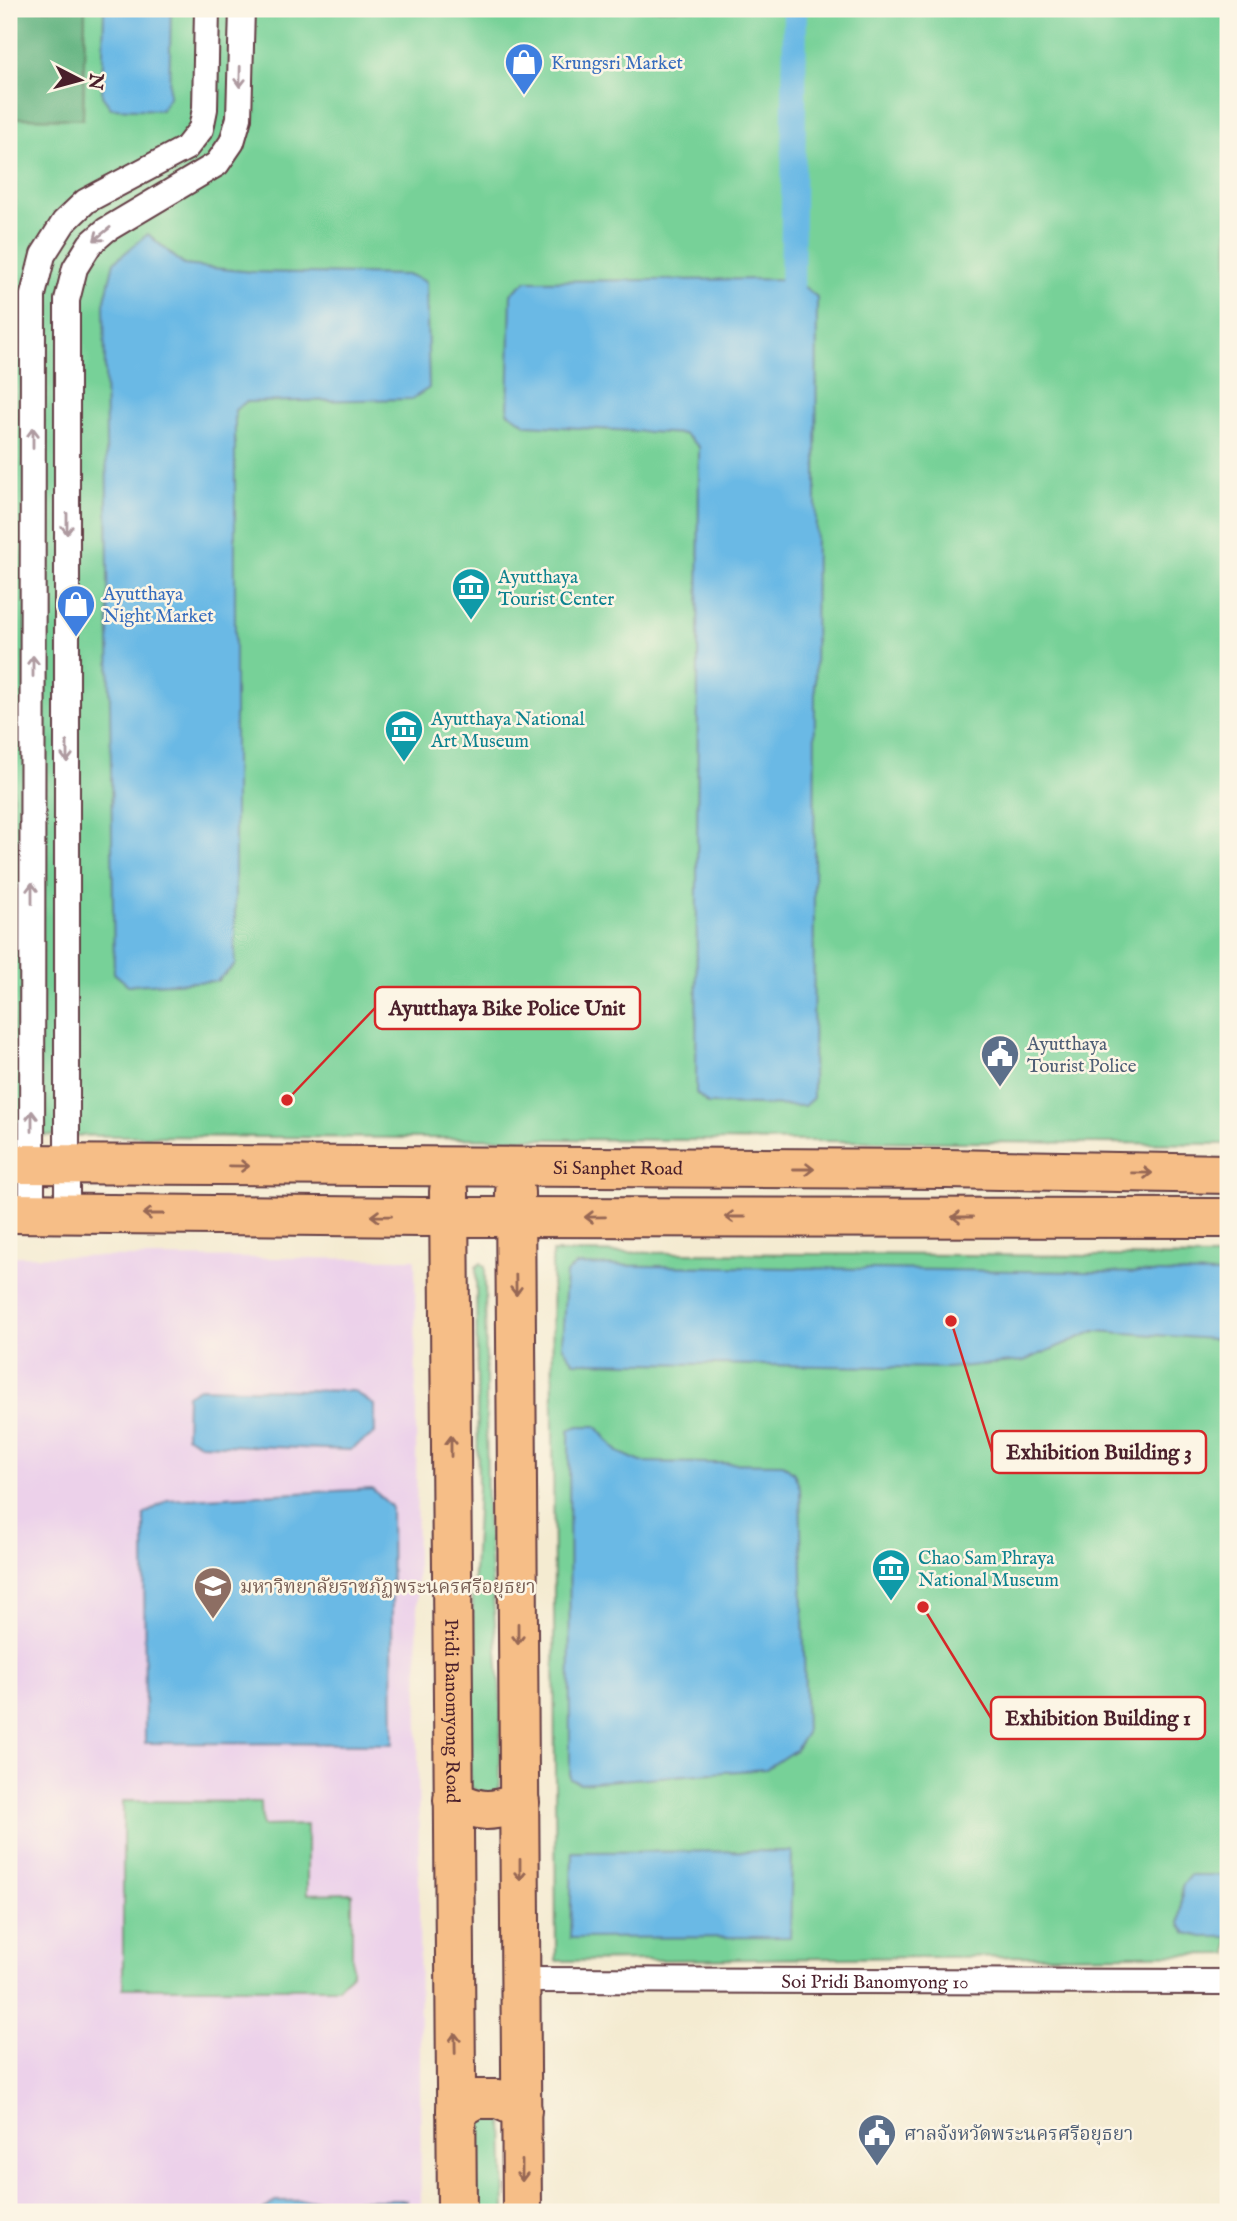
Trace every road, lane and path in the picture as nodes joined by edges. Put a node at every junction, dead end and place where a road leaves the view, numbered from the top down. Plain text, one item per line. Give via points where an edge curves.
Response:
1 (207, 9) edge
2 (242, 9) edge
3 (36, 1165) edge
4 (449, 1168) junction
5 (515, 1168) junction
6 (1001, 1170) junction
7 (1105, 1172) junction
8 (1228, 1174) edge
9 (36, 1213) edge
10 (449, 1217) junction
11 (516, 1217) junction
12 (1000, 1217) junction
13 (1104, 1217) junction
14 (1228, 1218) edge
15 (453, 1800) junction
16 (520, 1802) junction
17 (521, 1980) junction
18 (1228, 1982) edge
19 (522, 2110) junction
20 (456, 2111) junction
21 (457, 2212) edge
22 (522, 2212) edge

3 -> 1 street via 33,295 43,255 64,222 86,201 186,148 201,129
2 -> 3 street via 239,118 232,142 217,164 90,244 75,268 67,300
3 -> 4 main road, Si Sanphet Road
3 - 9 street
3 - 9 street
4 - 5 main road, Si Sanphet Road
4 - 10 main road, Pridi Banomyong Road
5 -> 6 main road, Si Sanphet Road
5 - 11 main road
6 - 7 main road, Si Sanphet Road
6 - 12 main road via 1008,1183 1008,1204
7 -> 8 main road, Si Sanphet Road
7 - 13 main road via 1096,1184 1096,1204
10 -> 9 main road
10 - 11 main road
15 -> 10 main road, Pridi Banomyong Road
12 -> 11 main road
11 -> 16 main road
12 - 13 main road
13 - 14 main road
15 - 16 main road via 475,1810 497,1810
20 -> 15 main road, Pridi Banomyong Road
16 -> 17 main road
17 - 18 street, Soi Pridi Banomyong 10
17 - 19 main road
19 - 20 main road via 499,2099 476,2099
19 -> 22 main road
20 - 21 main road, Pridi Banomyong Road

